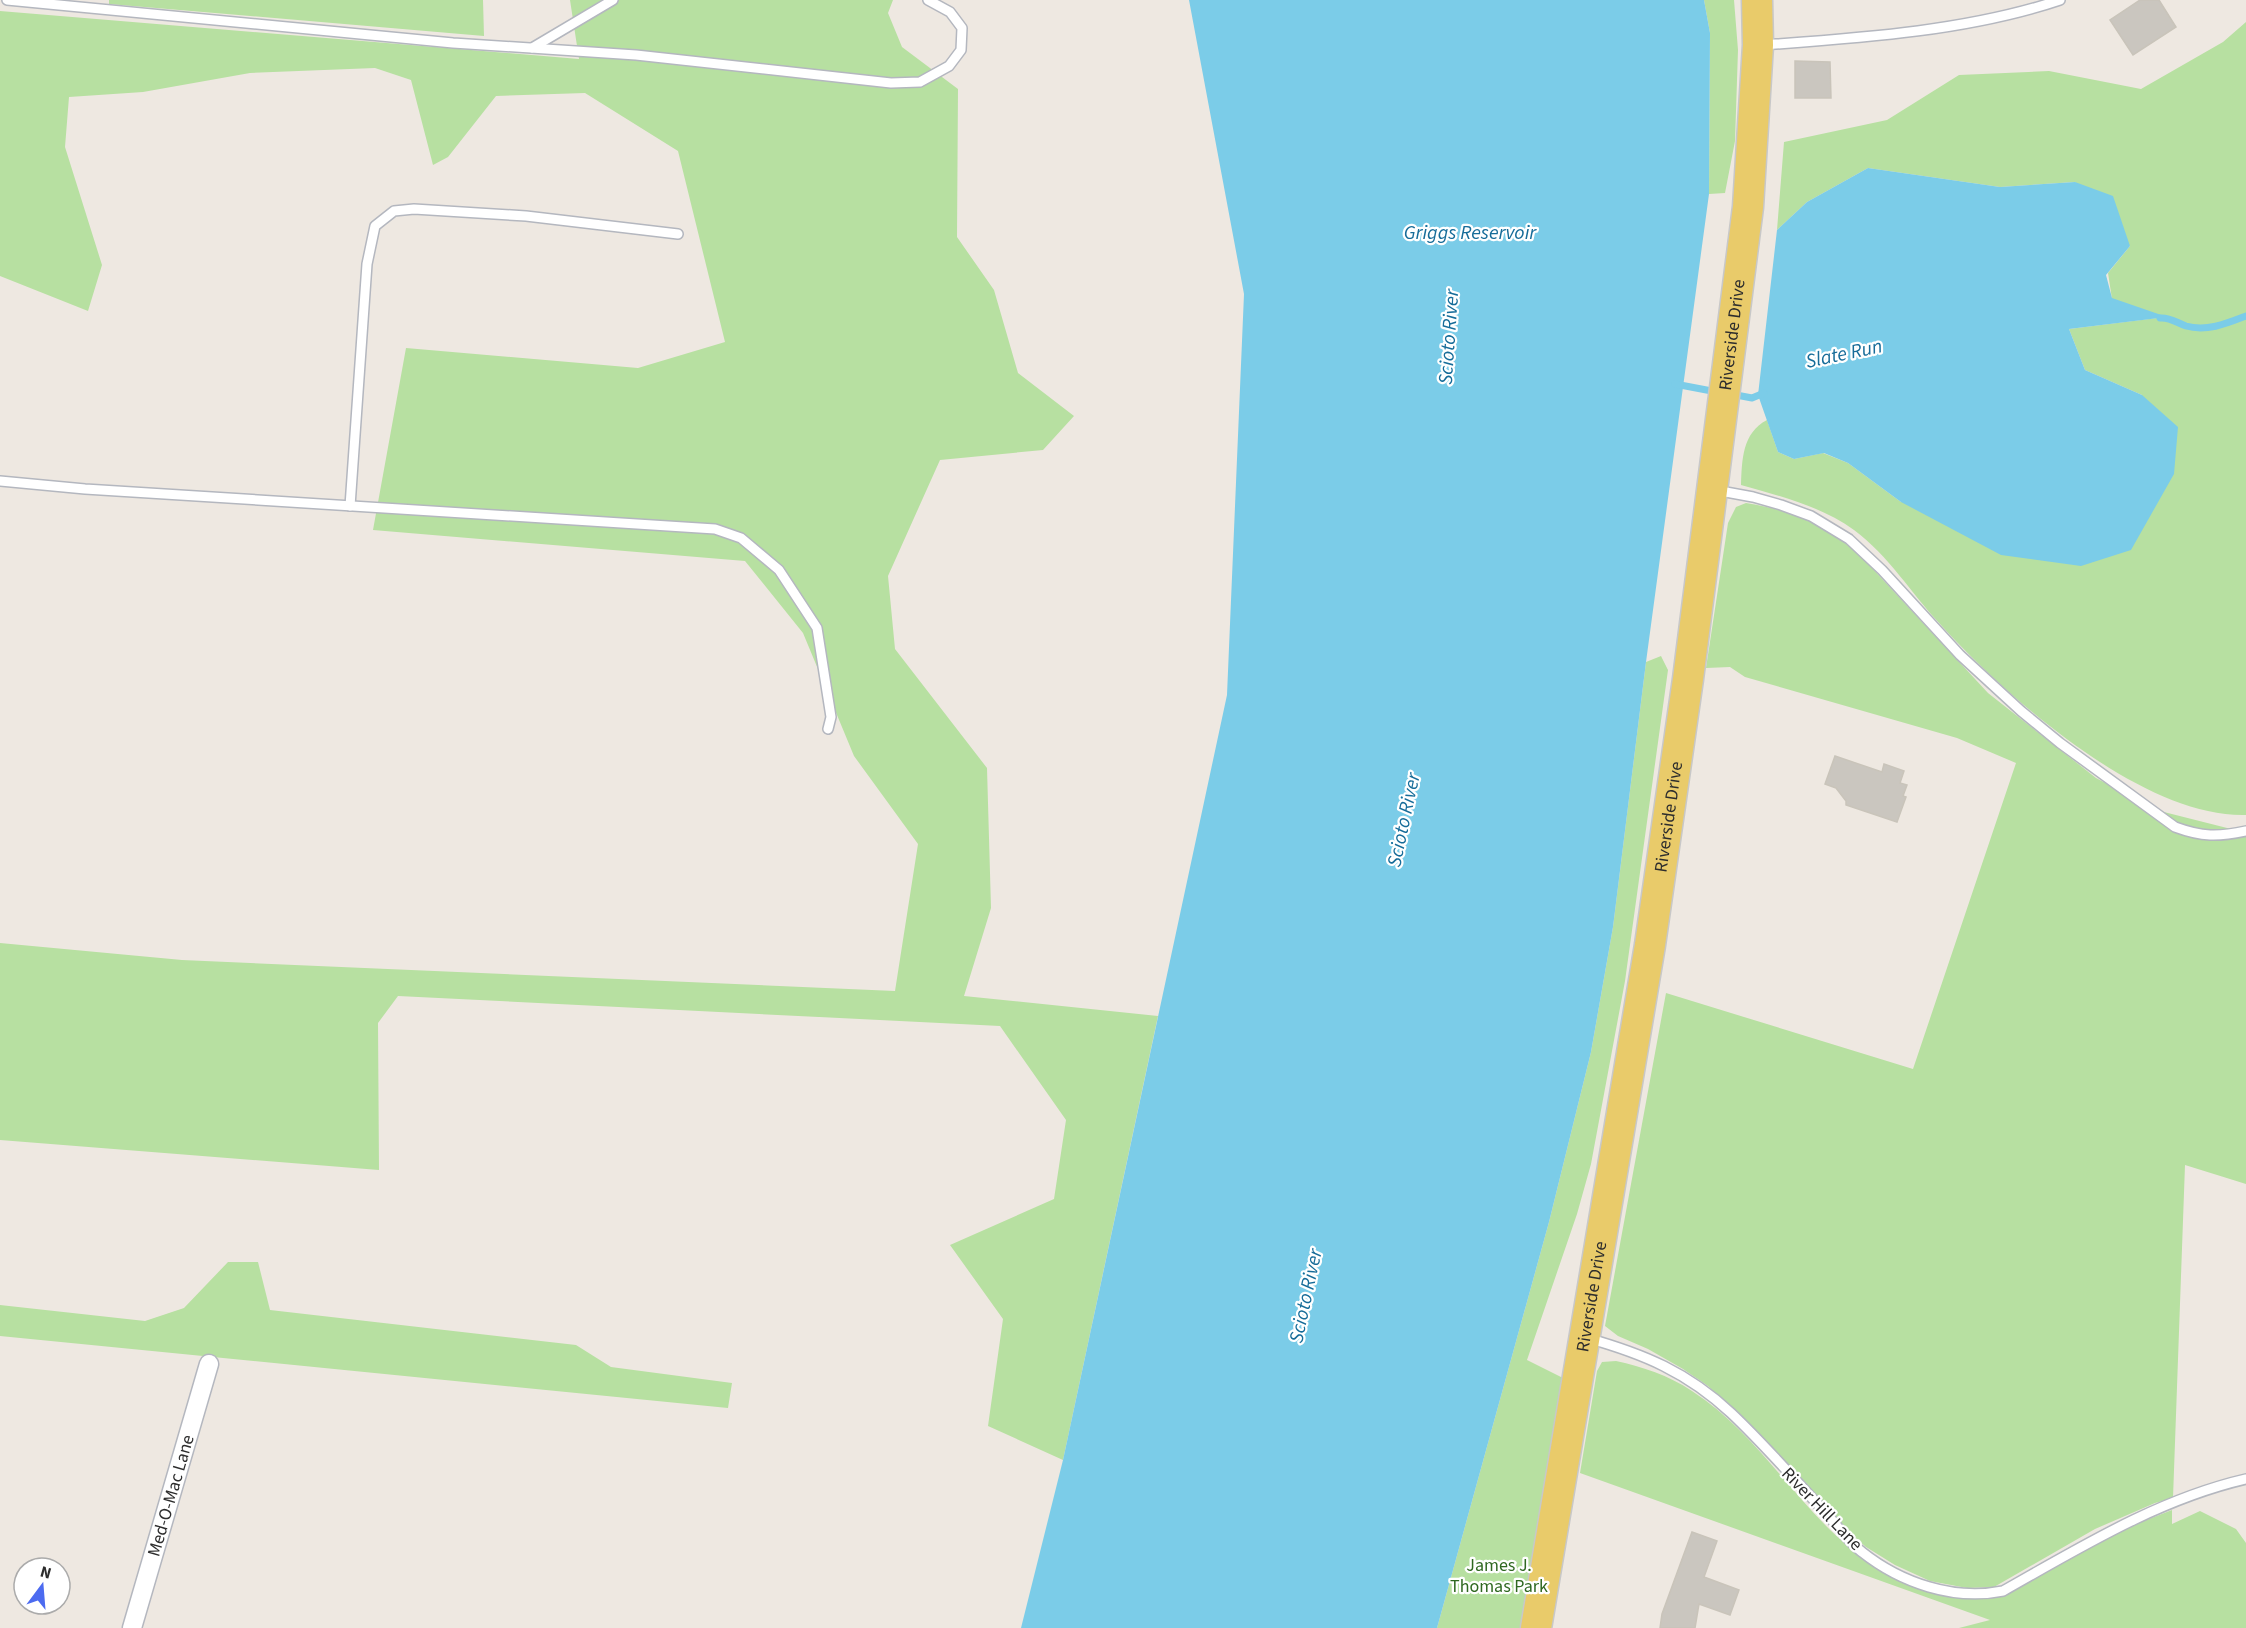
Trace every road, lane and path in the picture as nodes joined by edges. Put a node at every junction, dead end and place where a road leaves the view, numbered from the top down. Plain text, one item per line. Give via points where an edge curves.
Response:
1 (7, 0) edge
2 (613, 0) edge
3 (928, 0) edge
4 (1757, 0) edge
5 (2060, 0) edge
6 (1758, 45) junction
7 (532, 48) junction
8 (678, 234) dead end
9 (0, 481) edge
10 (1712, 490) junction
11 (350, 506) junction
12 (828, 729) dead end
13 (2246, 831) edge
14 (1586, 1338) junction
15 (209, 1364) dead end
16 (2246, 1479) edge
17 (132, 1628) edge
18 (1536, 1628) edge

1 - 7 lane
2 - 7 lane
3 - 7 lane via 950,12 962,28 961,50 949,66 920,82
4 - 6 main road, Riverside Drive
5 - 6 lane via 1940,28
6 - 10 main road, Riverside Drive via 1748,207
8 - 11 lane via 526,216 414,209 394,211 375,226 367,264
9 - 11 lane
10 - 13 lane via 1781,505 1811,516 1849,539 1960,655 2020,711 2175,827 2194,834 2219,836
10 - 14 main road, Riverside Drive via 1650,945
11 - 12 lane via 715,529 741,538 779,570 817,628 831,717
14 - 16 lane, River Hill Lane via 1632,1351 1686,1377 1730,1413 1862,1552 1904,1577 1947,1592 2003,1591 2108,1532 2212,1487
14 - 18 main road, Riverside Drive
15 - 17 street, Med-O-Mac Lane

